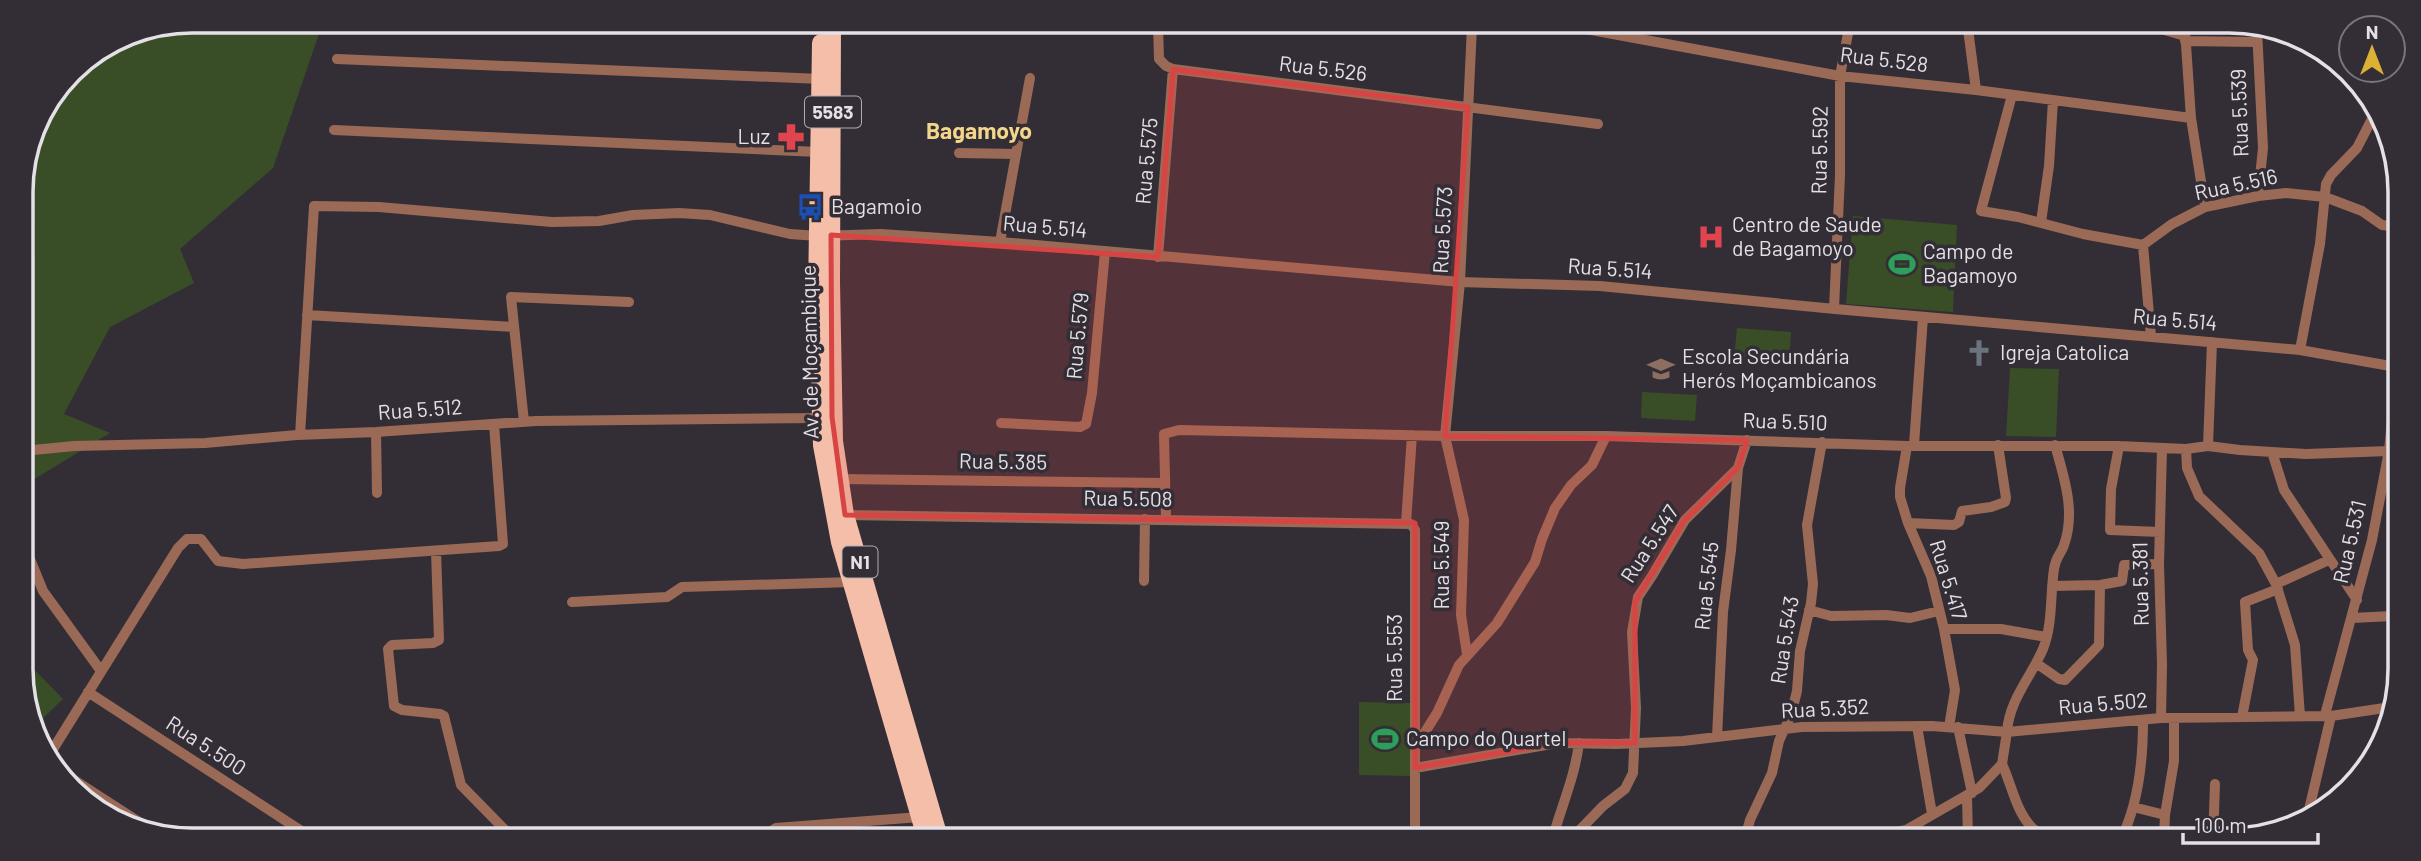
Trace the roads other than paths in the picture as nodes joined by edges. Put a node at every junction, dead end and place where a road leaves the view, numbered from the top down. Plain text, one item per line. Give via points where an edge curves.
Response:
1 (1472, 33) edge
2 (1609, 33) edge
3 (1848, 33) edge
4 (1969, 33) edge
5 (821, 34) edge
6 (832, 34) edge
7 (1158, 34) edge
8 (2185, 36) edge
9 (2257, 36) edge
10 (337, 59) dead end
11 (1173, 69) junction
12 (1840, 76) junction
13 (1030, 78) dead end
14 (821, 79) junction
15 (1976, 90) junction
16 (2012, 94) junction
17 (2053, 100) junction
18 (1468, 107) junction
19 (2191, 118) junction
20 (2370, 121) edge
21 (1598, 124) dead end
22 (334, 130) dead end
23 (819, 152) junction
24 (959, 153) dead end
25 (1016, 154) junction
26 (2259, 196) junction
27 (2325, 197) junction
28 (2205, 207) junction
29 (2041, 222) junction
30 (2388, 226) edge
31 (825, 236) junction
32 (1000, 242) junction
33 (2143, 246) junction
34 (1105, 251) junction
35 (1158, 257) junction
36 (1460, 282) junction
37 (822, 284) junction
38 (629, 302) dead end
39 (1834, 309) junction
40 (307, 315) junction
41 (1923, 317) junction
42 (514, 327) junction
43 (2151, 337) junction
44 (2212, 342) junction
45 (2300, 350) junction
46 (2388, 366) edge
47 (819, 418) junction
48 (524, 422) junction
49 (1001, 423) dead end
50 (494, 424) junction
51 (376, 432) junction
52 (300, 435) junction
53 (1412, 435) junction
54 (1445, 436) junction
55 (1606, 436) junction
56 (1747, 440) junction
57 (1822, 442) junction
58 (1910, 445) junction
59 (1998, 445) junction
60 (2055, 445) junction
61 (2119, 446) junction
62 (2208, 446) junction
63 (2388, 448) edge
64 (2162, 449) junction
65 (2186, 449) junction
66 (33, 450) edge
67 (2272, 452) junction
68 (2388, 463) edge
69 (1738, 468) junction
70 (840, 479) junction
71 (1165, 483) junction
72 (377, 493) dead end
73 (845, 515) junction
74 (1144, 519) junction
75 (1166, 519) junction
76 (1408, 523) junction
77 (1908, 523) junction
78 (2160, 532) junction
79 (436, 551) junction
80 (2329, 560) junction
81 (2159, 564) junction
82 (33, 567) edge
83 (1144, 581) dead end
84 (852, 582) junction
85 (2100, 585) junction
86 (2052, 586) junction
87 (2277, 587) junction
88 (2357, 600) junction
89 (572, 602) dead end
90 (1809, 610) junction
91 (1939, 611) junction
92 (2388, 616) edge
93 (2352, 618) junction
94 (1944, 629) junction
95 (2046, 637) junction
96 (1467, 654) junction
97 (2036, 663) junction
98 (101, 671) junction
99 (88, 692) junction
100 (2383, 708) edge
101 (2328, 715) junction
102 (2300, 716) junction
103 (2242, 717) junction
104 (2161, 718) junction
105 (2174, 719) junction
106 (2143, 721) junction
107 (1917, 726) junction
108 (1953, 727) junction
109 (1784, 729) junction
110 (2007, 732) junction
111 (1717, 737) junction
112 (1640, 742) junction
113 (1579, 743) junction
114 (54, 747) edge
115 (1415, 748) junction
116 (2002, 764) junction
117 (1415, 768) junction
118 (2215, 784) dead end
119 (90, 790) edge
120 (1970, 795) junction
121 (2310, 805) edge
122 (2133, 807) junction
123 (122, 811) edge
124 (1932, 814) junction
125 (2165, 815) junction
126 (920, 817) junction
127 (1415, 827) edge
128 (1556, 827) edge
129 (1582, 827) edge
130 (1749, 827) edge
131 (1911, 827) edge
132 (1969, 827) edge
133 (2033, 827) edge
134 (2125, 827) edge
135 (2164, 827) edge
136 (2214, 827) edge
137 (297, 828) edge
138 (504, 828) edge
139 (780, 828) edge
140 (923, 828) edge
141 (936, 828) edge

1 - 18 street, Rua 5.573
2 - 12 street, Rua 5.528
3 - 12 street, Rua 5.592
4 - 15 street
5 - 14 highway, Av. de Moçambique / 5583
6 - 31 highway, Av. de Moçambique / 5583
7 - 11 street via 1159,59
8 - 9 street
8 - 19 street
9 - 26 street, Rua 5.539 via 2263,148
10 - 14 street
11 - 18 street, Rua 5.526
11 - 35 street, Rua 5.575
12 - 15 street, Rua 5.528
12 - 39 street, Rua 5.592
13 - 25 street
14 - 23 highway, Av. de Moçambique / 5583
15 - 16 street, Rua 5.528
16 - 17 street, Rua 5.528
16 - 29 street via 1981,211
17 - 19 street, Rua 5.528
17 - 29 street
18 - 21 street, Rua 5.526
18 - 36 street, Rua 5.573
19 - 28 street
20 - 27 street via 2357,148 2328,179
22 - 23 street
23 - 31 highway, Av. de Moçambique / 5583
24 - 25 street
25 - 32 street
26 - 27 street, Rua 5.516
26 - 28 street, Rua 5.516
27 - 30 street, Rua 5.516
27 - 45 street
28 - 33 street, Rua 5.516
29 - 33 street
31 - 32 street, Rua 5.514 via 881,234
31 - 37 highway, Av. de Moçambique / 5583
31 - 40 street, Rua 5.514 via 776,232 710,215 679,213 552,222 379,206 314,205
32 - 34 street, Rua 5.514
33 - 43 street
34 - 35 street, Rua 5.514
34 - 49 street, Rua 5.579 via 1086,424
35 - 36 street, Rua 5.514
36 - 39 street, Rua 5.514 via 1600,286
36 - 54 street, Rua 5.573
37 - 47 highway, Av. de Moçambique / N1
37 - 70 highway, Av. de Moçambique / N1
38 - 42 street via 511,297
39 - 41 street, Rua 5.514
40 - 42 street
40 - 52 street
41 - 43 street, Rua 5.514
41 - 58 street, Rua 5.417
42 - 48 street
43 - 44 street, Rua 5.514
44 - 45 street, Rua 5.514
44 - 62 street
45 - 46 street, Rua 5.514
47 - 48 street, Rua 5.512
47 - 84 highway, Av. de Moçambique / N1 via 835,522
48 - 50 street, Rua 5.512
50 - 51 street, Rua 5.512
50 - 79 street via 503,544
51 - 52 street, Rua 5.512
51 - 72 street
52 - 66 street, Rua 5.512
53 - 54 street, Rua 5.510
53 - 71 street, Rua 5.510 via 1180,430 1164,435
53 - 76 street, Rua 5.553
54 - 55 street, Rua 5.510
54 - 96 street, Rua 5.549 via 1464,520 1461,614
55 - 56 street, Rua 5.510
55 - 96 street via 1592,466 1555,508 1535,562 1504,612
56 - 57 street, Rua 5.510
56 - 69 street, Rua 5.545
57 - 58 street, Rua 5.510
57 - 90 street, Rua 5.543 via 1807,525 1813,584
58 - 59 street, Rua 5.510
58 - 77 street, Rua 5.417 via 1900,488
59 - 60 street, Rua 5.510
59 - 77 street via 2005,502 1964,510 1954,525
60 - 61 street, Rua 5.510
60 - 86 street via 2069,507 2064,548 2057,556
61 - 64 street, Rua 5.510
61 - 78 street via 2110,530
62 - 65 street, Rua 5.510
62 - 67 street, Rua 5.510
63 - 67 street, Rua 5.510
64 - 65 street, Rua 5.510
64 - 78 street, Rua 5.381
65 - 87 street via 2186,468 2199,496 2259,553
67 - 80 street via 2284,490
68 - 88 street, Rua 5.531
69 - 111 street, Rua 5.545 via 1721,633
69 - 112 street, Rua 5.547 via 1685,520 1635,602 1632,632
70 - 71 street, Rua 5.385
70 - 73 highway, Av. de Moçambique / N1
71 - 75 street
73 - 74 street, Rua 5.508
73 - 141 highway, Av. de Moçambique / N1
74 - 75 street, Rua 5.508
74 - 83 street
75 - 76 street, Rua 5.508
76 - 115 street, Rua 5.553 via 1415,530
77 - 91 street, Rua 5.417 via 1931,576
78 - 81 street, Rua 5.381
79 - 98 street via 231,564 218,561 201,539 187,538
79 - 138 street via 439,640 388,649 394,706 444,716 461,785
80 - 87 street
80 - 88 street
81 - 85 street via 2124,565 2122,581
81 - 104 street, Rua 5.381
82 - 98 street via 43,591
84 - 89 street via 682,587 667,597
84 - 126 highway, Av. de Moçambique / N1
85 - 86 street
85 - 97 street via 2098,647 2065,680
86 - 95 street
87 - 102 street via 2295,645
87 - 103 street via 2245,602 2248,650 2253,660
88 - 93 street, Rua 5.531
90 - 91 street via 1831,616 1910,618
90 - 109 street, Rua 5.543 via 1797,691
91 - 94 street, Rua 5.417
92 - 93 street
93 - 101 street, Rua 5.531
94 - 95 street via 2001,629
94 - 108 street, Rua 5.417 via 1955,690
95 - 97 street
96 - 115 street
97 - 110 street via 2016,697
98 - 99 street
99 - 114 street
99 - 137 street, Rua 5.500
100 - 101 street, Rua 5.502
101 - 102 street, Rua 5.502
101 - 121 street, Rua 5.531
102 - 103 street, Rua 5.502
103 - 105 street, Rua 5.502
104 - 105 street, Rua 5.502
104 - 106 street, Rua 5.502
105 - 125 street via 2174,761
106 - 110 street, Rua 5.502
106 - 122 street
107 - 108 street, Rua 5.352
107 - 109 street, Rua 5.352
107 - 124 street
108 - 110 street, Rua 5.352
108 - 120 street
109 - 111 street, Rua 5.352
109 - 130 street, Rua 5.543 via 1772,773
110 - 116 street
111 - 112 street, Rua 5.352
112 - 113 street, Rua 5.352
112 - 129 street, Rua 5.547 via 1625,789
113 - 117 street, Rua 5.352 via 1500,751
113 - 128 street via 1577,765
115 - 117 street, Rua 5.553
116 - 120 street
116 - 133 street
117 - 127 street, Rua 5.553
118 - 136 street
119 - 123 street
120 - 124 street
120 - 132 street
122 - 125 street
122 - 134 street
124 - 131 street
125 - 135 street
126 - 139 street
126 - 140 highway, Av. de Moçambique / N1

